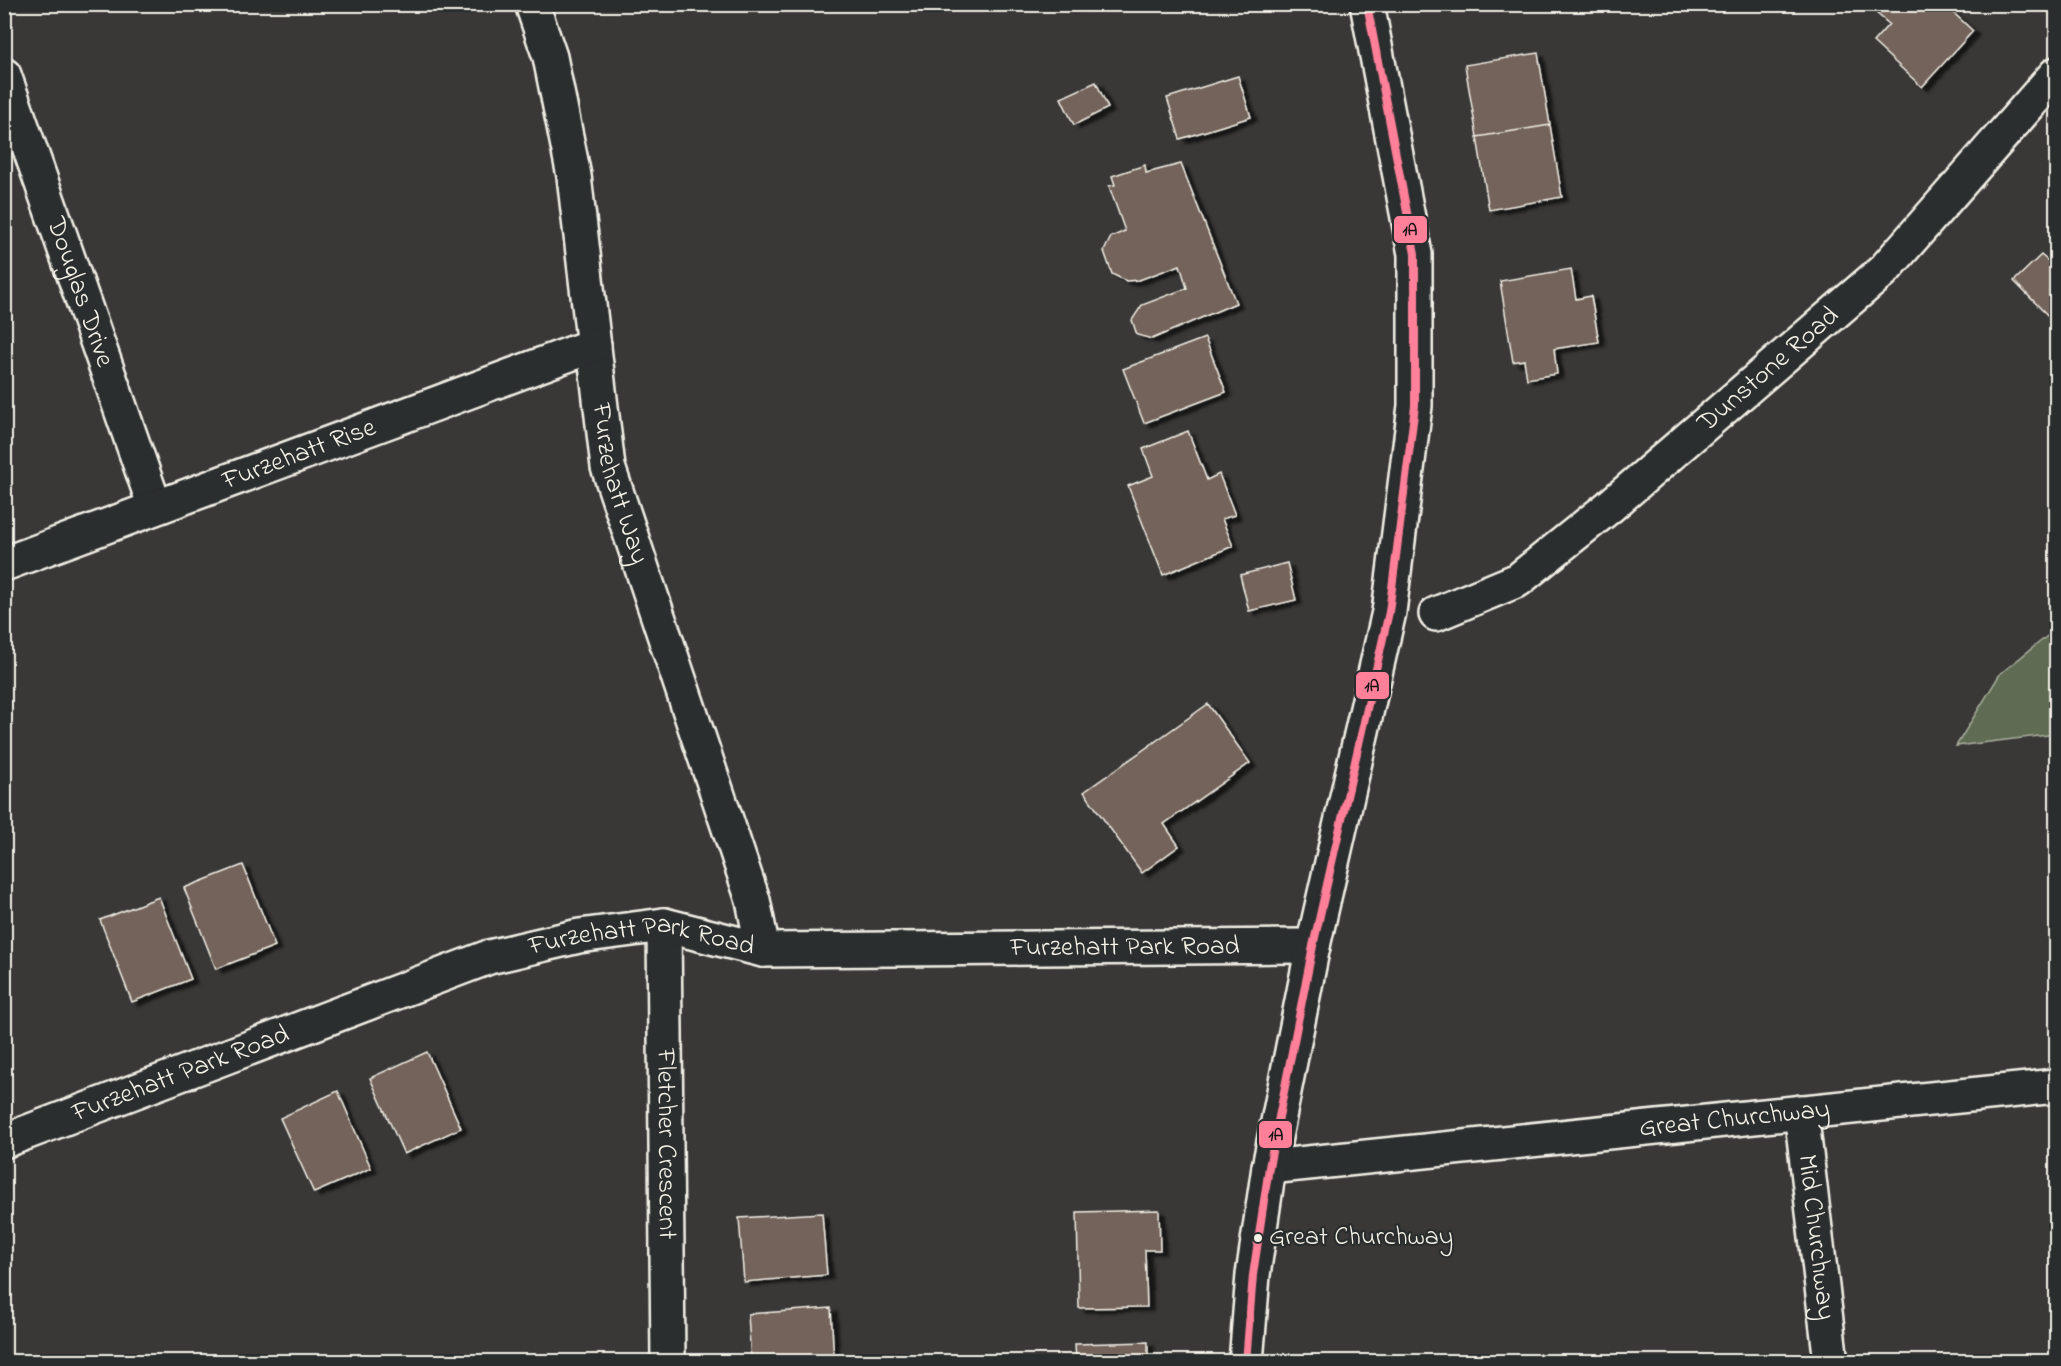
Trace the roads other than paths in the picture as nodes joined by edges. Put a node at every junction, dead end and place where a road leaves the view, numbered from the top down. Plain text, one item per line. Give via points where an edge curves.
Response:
1 (532, 4) edge
2 (1367, 4) edge
3 (2056, 74) edge
4 (4, 75) edge
5 (594, 345) junction
6 (155, 507) junction
7 (4, 564) edge
8 (1436, 614) dead end
9 (664, 925) junction
10 (1313, 946) junction
11 (763, 950) junction
12 (2056, 1086) edge
13 (1801, 1112) junction
14 (4, 1141) edge
15 (1269, 1167) junction
16 (668, 1362) edge
17 (1246, 1362) edge
18 (1831, 1362) edge

1 - 5 street, Furzehatt Way via 550,57 573,176
2 - 10 street via 1415,254 1415,406 1389,612
3 - 8 street, Dunstone Road via 1884,270 1609,507 1518,580
4 - 6 street, Douglas Drive
5 - 6 street, Furzehatt Rise
5 - 11 street, Furzehatt Way via 608,467 753,900
6 - 7 street, Furzehatt Rise
9 - 11 street, Furzehatt Park Road
9 - 14 street, Furzehatt Park Road via 579,936 489,957
9 - 16 street, Fletcher Crescent
10 - 11 street, Furzehatt Park Road
10 - 15 street
12 - 13 street, Great Churchway
13 - 15 street, Great Churchway
13 - 18 street, Mid Churchway
15 - 17 street via 1253,1275

